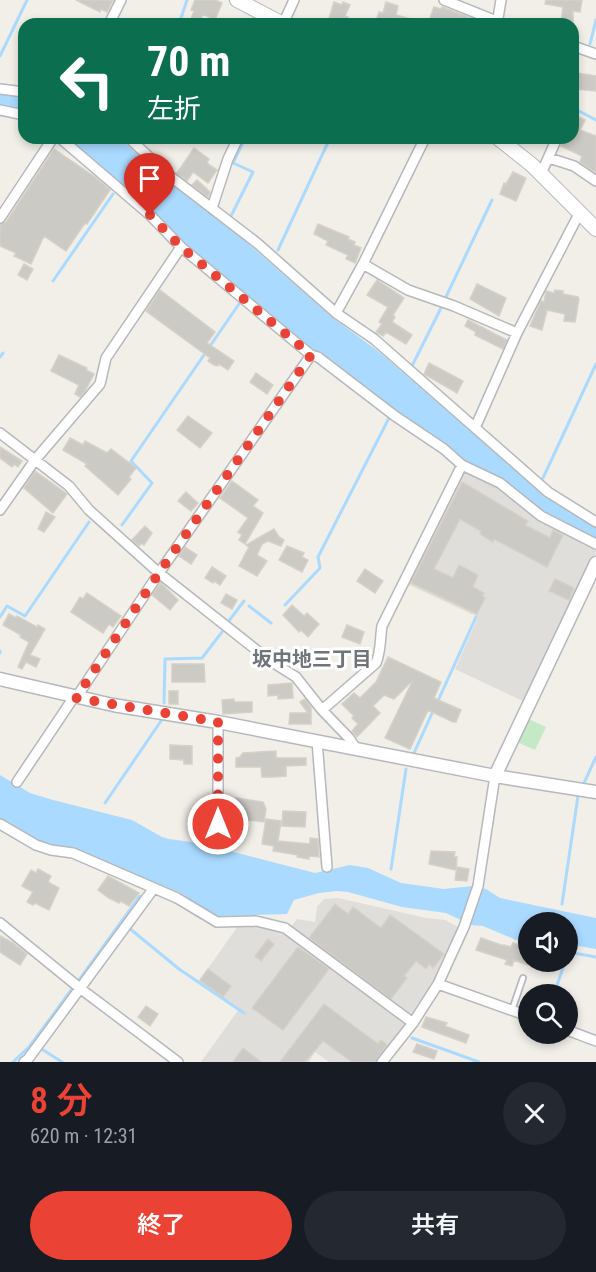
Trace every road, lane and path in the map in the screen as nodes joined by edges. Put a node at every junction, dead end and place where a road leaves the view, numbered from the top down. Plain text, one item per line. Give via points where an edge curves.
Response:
1 (121, 0) edge
2 (237, 0) edge
3 (294, 0) edge
4 (444, 0) edge
5 (501, 0) edge
6 (112, 18) edge
7 (272, 18) edge
8 (286, 18) edge
9 (488, 18) edge
10 (500, 18) edge
11 (579, 50) edge
12 (596, 54) edge
13 (0, 88) edge
14 (18, 91) edge
15 (0, 110) edge
16 (18, 114) edge
17 (49, 144) edge
18 (67, 144) edge
19 (135, 144) edge
20 (235, 144) edge
21 (422, 144) edge
22 (505, 144) edge
23 (555, 144) edge
24 (549, 158) junction
25 (541, 174) junction
26 (596, 182) edge
27 (212, 208) junction
28 (580, 212) junction
29 (0, 218) edge
30 (596, 229) edge
31 (181, 247) junction
32 (363, 264) junction
33 (336, 313) junction
34 (517, 333) junction
35 (311, 355) junction
36 (475, 428) junction
37 (0, 433) edge
38 (35, 460) junction
39 (462, 465) junction
40 (0, 510) edge
41 (596, 522) edge
42 (596, 544) edge
43 (596, 563) edge
44 (159, 573) junction
45 (0, 679) edge
46 (75, 698) junction
47 (322, 710) junction
48 (218, 722) junction
49 (317, 741) junction
50 (355, 747) junction
51 (495, 776) junction
52 (17, 782) dead end
53 (596, 792) edge
54 (0, 824) edge
55 (218, 844) dead end
56 (327, 867) dead end
57 (154, 888) junction
58 (0, 923) edge
59 (523, 978) dead end
60 (438, 984) junction
61 (81, 989) junction
62 (512, 1010) junction
63 (518, 1012) edge
64 (413, 1023) junction
65 (578, 1034) edge
66 (596, 1041) edge
67 (24, 1062) edge
68 (178, 1062) edge
69 (382, 1062) edge

1 - 6 street
2 - 7 main road
3 - 8 street
4 - 9 street
5 - 10 street
11 - 12 street
13 - 14 street
15 - 16 street
17 - 29 street
18 - 31 street
19 - 27 street
20 - 27 street
21 - 32 street
22 - 25 main road
23 - 24 street
24 - 25 street
24 - 26 street via 574,166
25 - 28 main road
27 - 33 street
28 - 30 main road
28 - 34 street
31 - 35 street
31 - 38 street via 106,358 100,384
32 - 33 street
32 - 34 street via 408,290
33 - 36 street via 374,339
34 - 36 street
35 - 39 street
35 - 44 street
36 - 41 street via 548,492
37 - 38 street
38 - 40 street
38 - 44 street via 69,486 89,510
39 - 42 street via 500,483 541,516
39 - 47 street via 382,626 376,663
43 - 51 street
44 - 46 street
44 - 47 street via 269,660 297,677
45 - 46 street
46 - 48 street
46 - 52 street
47 - 50 street
48 - 49 street
48 - 55 street
49 - 50 street
49 - 56 street
50 - 51 street
51 - 53 street
51 - 60 street via 478,886
54 - 57 street via 36,845 73,853
57 - 61 street
57 - 64 street via 217,922 256,921 285,928
58 - 61 street
59 - 62 lane
60 - 62 street
60 - 64 street
61 - 67 street
61 - 68 street
62 - 63 street
64 - 69 street
65 - 66 street

